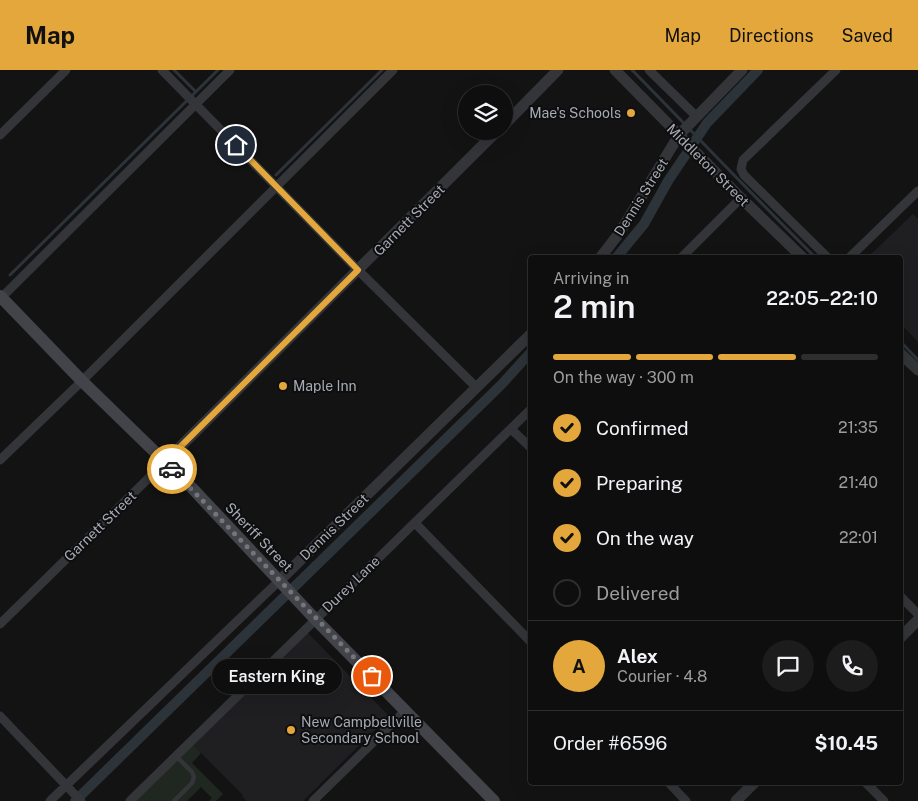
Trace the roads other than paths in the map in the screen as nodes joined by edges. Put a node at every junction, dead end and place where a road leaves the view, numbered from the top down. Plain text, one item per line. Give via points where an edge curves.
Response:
1 (66, 70) edge
2 (162, 70) edge
3 (230, 70) edge
4 (393, 70) edge
5 (558, 70) edge
6 (615, 70) edge
7 (649, 70) edge
8 (742, 70) edge
9 (836, 70) edge
10 (195, 103) junction
11 (513, 115) edge
12 (696, 119) junction
13 (0, 135) edge
14 (683, 136) junction
15 (488, 140) edge
16 (276, 186) junction
17 (918, 191) edge
18 (740, 198) junction
19 (602, 255) edge
20 (684, 255) edge
21 (800, 255) edge
22 (825, 255) edge
23 (852, 255) edge
24 (358, 270) junction
25 (0, 298) edge
26 (528, 337) edge
27 (903, 355) edge
28 (918, 370) edge
29 (82, 381) junction
30 (476, 387) junction
31 (528, 412) edge
32 (511, 429) junction
33 (528, 445) edge
34 (0, 460) edge
35 (165, 462) junction
36 (415, 524) junction
37 (280, 580) junction
38 (903, 599) edge
39 (918, 614) edge
40 (315, 619) junction
41 (918, 620) edge
42 (0, 624) edge
43 (903, 635) edge
44 (528, 639) edge
45 (405, 711) junction
46 (0, 716) edge
47 (176, 756) junction
48 (66, 785) junction
49 (671, 785) edge
50 (752, 785) edge
51 (868, 785) edge
52 (50, 801) edge
53 (81, 801) edge
54 (130, 801) edge
55 (174, 801) edge
56 (313, 801) edge
57 (494, 801) edge
58 (686, 801) edge
59 (736, 801) edge
60 (884, 801) edge

1 - 13 street
2 - 10 street
3 - 10 street
4 - 16 street
5 - 11 street
6 - 14 street, Middleton Street
7 - 12 street
8 - 12 street, Dennis Street
9 - 22 street via 744,160 741,169
10 - 16 street
10 - 25 street
12 - 14 street, Dennis Street
14 - 18 street, Middleton Street
14 - 19 street, Dennis Street
15 - 24 street, Garnett Street
16 - 24 street
16 - 29 street
17 - 23 street
18 - 20 street
18 - 21 street, Middleton Street
24 - 30 street
24 - 35 street, Garnett Street
25 - 29 main road, Sheriff Street
26 - 30 street, Dennis Street
27 - 28 street
29 - 34 street
29 - 35 main road, Sheriff Street
30 - 37 street, Dennis Street
31 - 32 street, Durey Lane
32 - 33 street
32 - 36 street, Durey Lane
35 - 37 main road, Sheriff Street
35 - 42 street, Garnett Street
36 - 40 street, Durey Lane
36 - 44 street
37 - 40 main road, Sheriff Street
37 - 48 street, Dennis Street
38 - 39 street
40 - 45 main road, Sheriff Street
40 - 47 street, Durey Lane
41 - 43 street
45 - 56 street
45 - 57 main road, Sheriff Street
46 - 48 street
47 - 54 street, Durey Lane
47 - 55 lane via 194,776 192,783
48 - 52 street, Dennis Street
48 - 53 street
49 - 58 street
50 - 59 street
51 - 60 street

